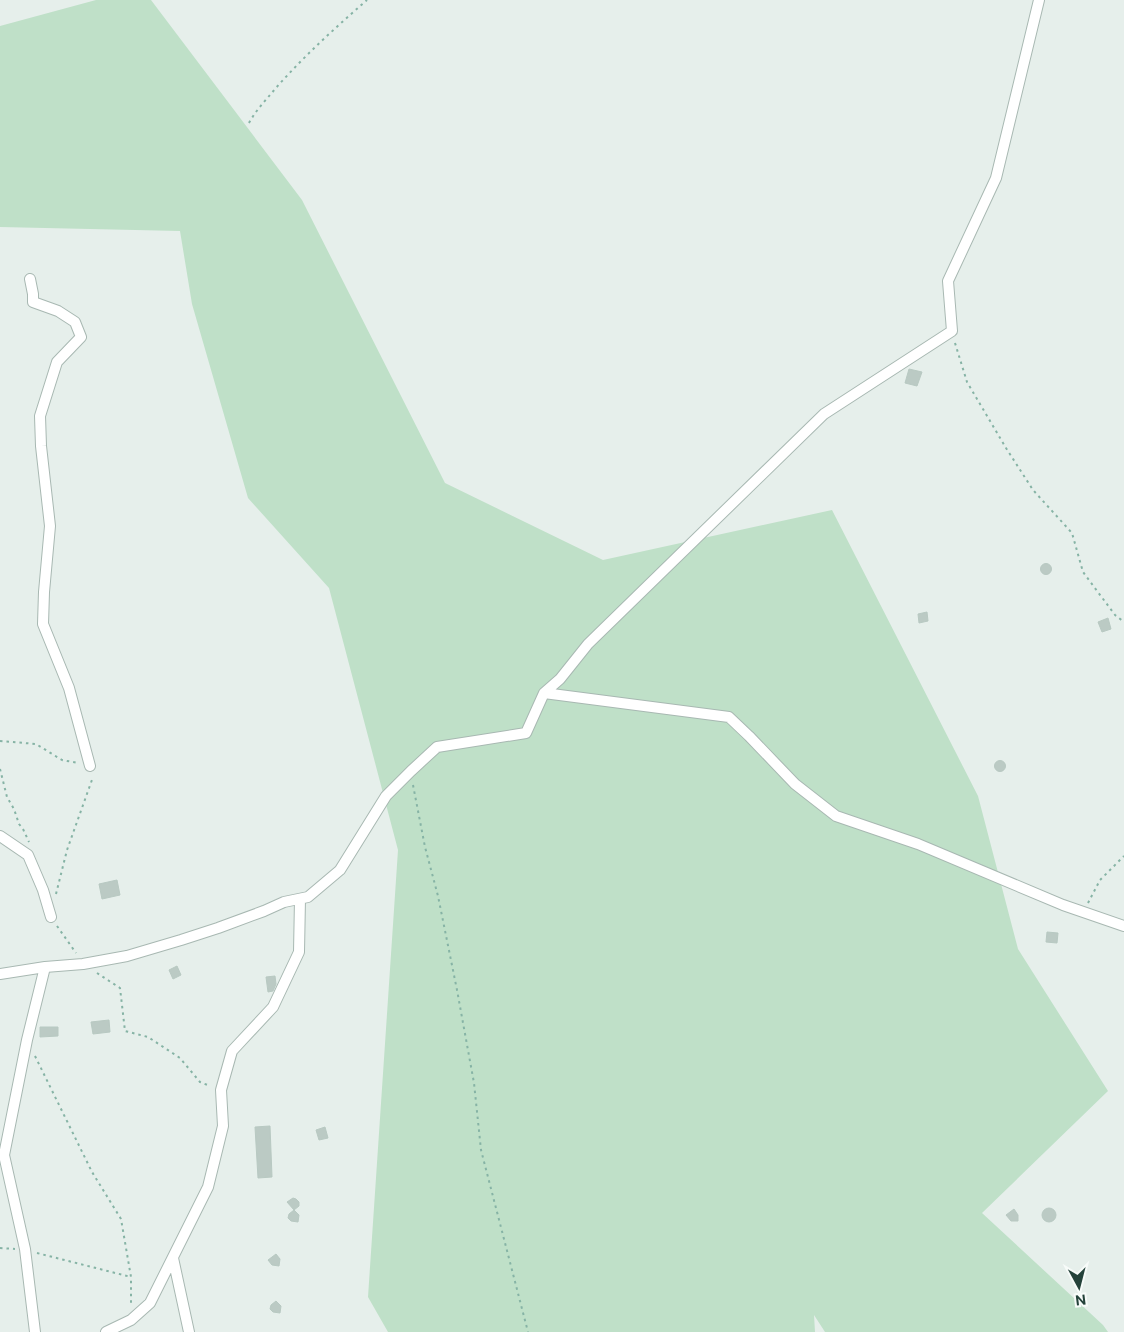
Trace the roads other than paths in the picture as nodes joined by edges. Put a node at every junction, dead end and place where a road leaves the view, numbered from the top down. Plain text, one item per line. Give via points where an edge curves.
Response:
1 (1039, 0) edge
2 (30, 279) dead end
3 (544, 692) junction
4 (90, 766) road end
5 (0, 836) edge
6 (300, 899) junction
7 (50, 917) road end
8 (1124, 926) edge
9 (45, 967) junction
10 (0, 974) edge
11 (173, 1258) junction
12 (35, 1332) edge
13 (106, 1332) edge
14 (189, 1332) edge

1 - 3 street via 996,178 948,280 952,331 824,414 588,644 560,679
2 - 4 street via 33,302 58,311 75,322 81,337 56,362 40,416 50,526 44,624 69,688
3 - 6 street via 526,733 436,747 386,796 340,870 308,897
3 - 8 street via 729,717 794,784 836,816 918,844 1064,905
5 - 7 street via 28,855
6 - 9 street via 127,956
6 - 11 street via 299,952 273,1007 232,1051 221,1090 223,1126 208,1187
9 - 10 street
9 - 12 street via 4,1154 25,1250
11 - 13 street via 150,1304 131,1320
11 - 14 street

